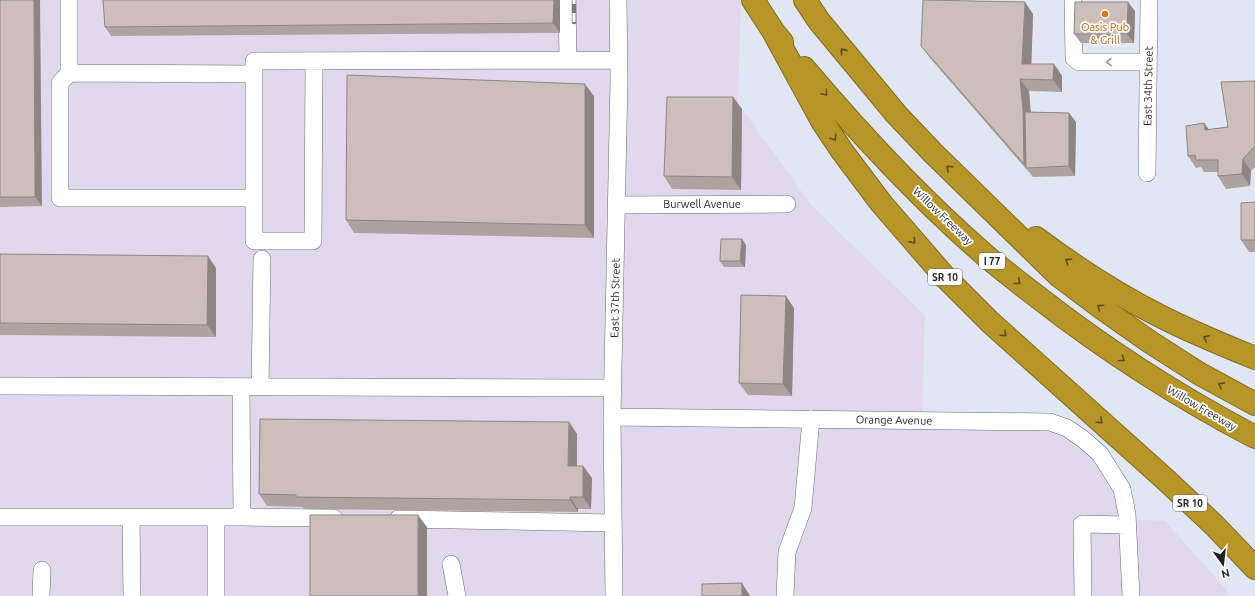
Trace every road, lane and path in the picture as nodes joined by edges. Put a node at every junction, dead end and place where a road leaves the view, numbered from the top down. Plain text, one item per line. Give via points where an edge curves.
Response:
1 (69, 0) edge
2 (567, 0) edge
3 (618, 0) edge
4 (753, 0) edge
5 (805, 0) edge
6 (1072, 0) edge
7 (1149, 0) edge
8 (769, 25) junction
9 (568, 60) junction
10 (619, 60) junction
11 (314, 61) junction
12 (1148, 62) junction
13 (69, 73) junction
14 (254, 74) junction
15 (1147, 173) dead end
16 (977, 195) junction
17 (254, 198) junction
18 (617, 204) junction
19 (787, 204) dead end
20 (262, 259) dead end
21 (1255, 358) edge
22 (0, 386) edge
23 (241, 387) junction
24 (260, 387) junction
25 (612, 388) junction
26 (1255, 404) edge
27 (612, 417) junction
28 (811, 419) junction
29 (1255, 437) edge
30 (0, 517) edge
31 (131, 517) junction
32 (216, 517) junction
33 (242, 517) junction
34 (353, 519) edge
35 (385, 519) edge
36 (1127, 520) junction
37 (613, 523) junction
38 (1214, 525) junction
39 (1255, 558) edge
40 (451, 564) dead end
41 (1255, 568) edge
42 (42, 570) dead end
43 (41, 596) edge
44 (132, 596) edge
45 (216, 596) edge
46 (457, 596) edge
47 (614, 596) edge
48 (785, 596) edge
49 (1083, 596) edge
50 (1131, 596) edge

1 - 13 street
2 - 9 street
3 - 10 street, East 37th Street
4 - 8 highway, Willow Freeway / I 77
16 -> 5 highway via 896,114 819,21
12 -> 6 street via 1079,62 1074,58
7 - 12 street, East 34th Street
8 -> 29 highway, Willow Freeway / I 77 via 870,143 985,256 1075,327 1126,362
8 -> 38 highway, SR 10 via 838,145 881,203 935,266 990,322
9 - 10 street
9 - 11 street
10 - 18 street, East 37th Street
11 - 14 street via 254,61
11 - 17 street via 313,241 254,241
12 - 15 street, East 34th Street
13 - 14 street
13 - 17 street via 60,83 60,198
14 - 17 street
21 -> 16 highway via 1160,316 1111,289
26 -> 16 highway via 1200,374 1150,342 1059,276
18 - 19 street, Burwell Avenue
18 - 25 street, East 37th Street
20 - 24 street
22 - 23 street
23 - 24 street
23 - 33 street
24 - 25 street
25 - 27 street, East 37th Street
27 - 28 street, Orange Avenue
27 - 37 street, East 37th Street
28 - 36 street, Orange Avenue via 1050,422 1067,428 1100,454 1122,490
28 - 48 street via 803,508 787,552
30 - 31 street
31 - 32 street
31 - 44 street
32 - 33 street
32 - 45 street
33 - 34 street
35 - 37 street
36 - 49 street via 1082,524
36 - 50 street
37 - 47 street, East 37th Street
38 - 39 highway, SR 10
38 - 41 highway
40 - 46 street
42 - 43 street

